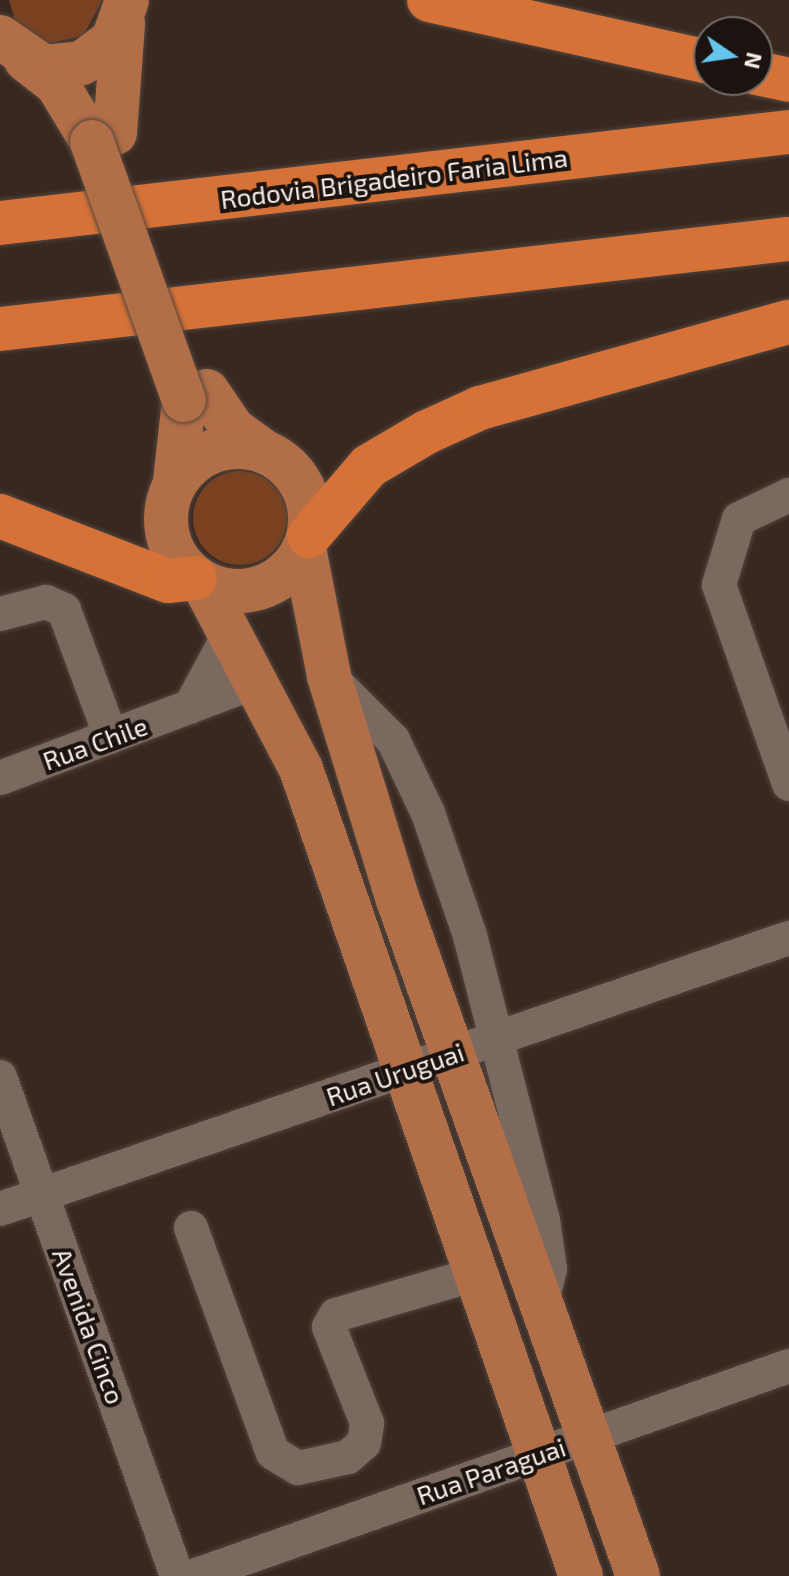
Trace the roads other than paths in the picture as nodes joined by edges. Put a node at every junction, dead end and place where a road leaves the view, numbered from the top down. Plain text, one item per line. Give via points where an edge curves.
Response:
1 (429, 0) edge
2 (125, 11) edge
3 (13, 48) edge
4 (693, 58) edge
5 (789, 132) edge
6 (103, 138) junction
7 (0, 223) edge
8 (789, 239) edge
9 (789, 322) edge
10 (0, 329) edge
11 (196, 396) junction
12 (263, 451) junction
13 (175, 482) junction
14 (789, 495) edge
15 (0, 516) edge
16 (307, 542) junction
17 (199, 580) junction
18 (0, 614) edge
19 (230, 633) junction
20 (329, 676) junction
21 (256, 682) junction
22 (190, 707) junction
23 (111, 737) junction
24 (0, 778) edge
25 (789, 784) edge
26 (789, 938) edge
27 (500, 1038) junction
28 (453, 1055) junction
29 (403, 1072) junction
30 (0, 1077) edge
31 (42, 1194) junction
32 (0, 1209) edge
33 (191, 1228) dead end
34 (476, 1274) junction
35 (540, 1304) junction
36 (789, 1366) edge
37 (589, 1437) junction
38 (539, 1455) junction
39 (177, 1576) edge
40 (194, 1576) edge
41 (581, 1576) edge
42 (638, 1576) edge

1 - 4 highway
2 - 3 main road via 82,63
2 - 6 main road
3 - 6 main road via 57,84
5 - 7 highway, Rodovia Brigadeiro Faria Lima
6 - 11 main road, bridge
8 - 10 highway
9 - 16 highway via 440,426 369,466
11 - 12 main road
11 - 13 main road
12 - 13 main road via 214,451
12 - 16 main road via 300,482
13 - 17 main road via 165,523 180,563
14 - 25 street via 739,519 722,556 719,585
15 - 17 highway via 168,581
16 - 17 main road via 272,583 250,591
16 - 20 main road
17 - 19 main road
18 - 23 street via 46,602 64,610
19 - 21 main road
19 - 22 street
20 - 27 street via 393,740 416,789
20 - 28 main road
21 - 22 street, Rua Chile
21 - 29 main road via 301,769
22 - 23 street, Rua Chile
23 - 24 street, Rua Chile
26 - 27 street, Rua Uruguai
27 - 28 street, Rua Uruguai
27 - 35 street via 543,1220 550,1269
28 - 29 street, Rua Uruguai
28 - 35 main road
29 - 31 street, Rua Uruguai
29 - 34 main road
30 - 31 street, Avenida Cinco
31 - 32 street, Rua Uruguai
31 - 39 street, Avenida Cinco
33 - 34 street via 273,1453 298,1468 348,1457 364,1443 367,1423 329,1327 336,1315
34 - 38 main road
35 - 37 main road
36 - 37 street, Rua Paraguai
37 - 38 street, Rua Paraguai
37 - 42 main road
38 - 40 street, Rua Paraguai
38 - 41 main road

